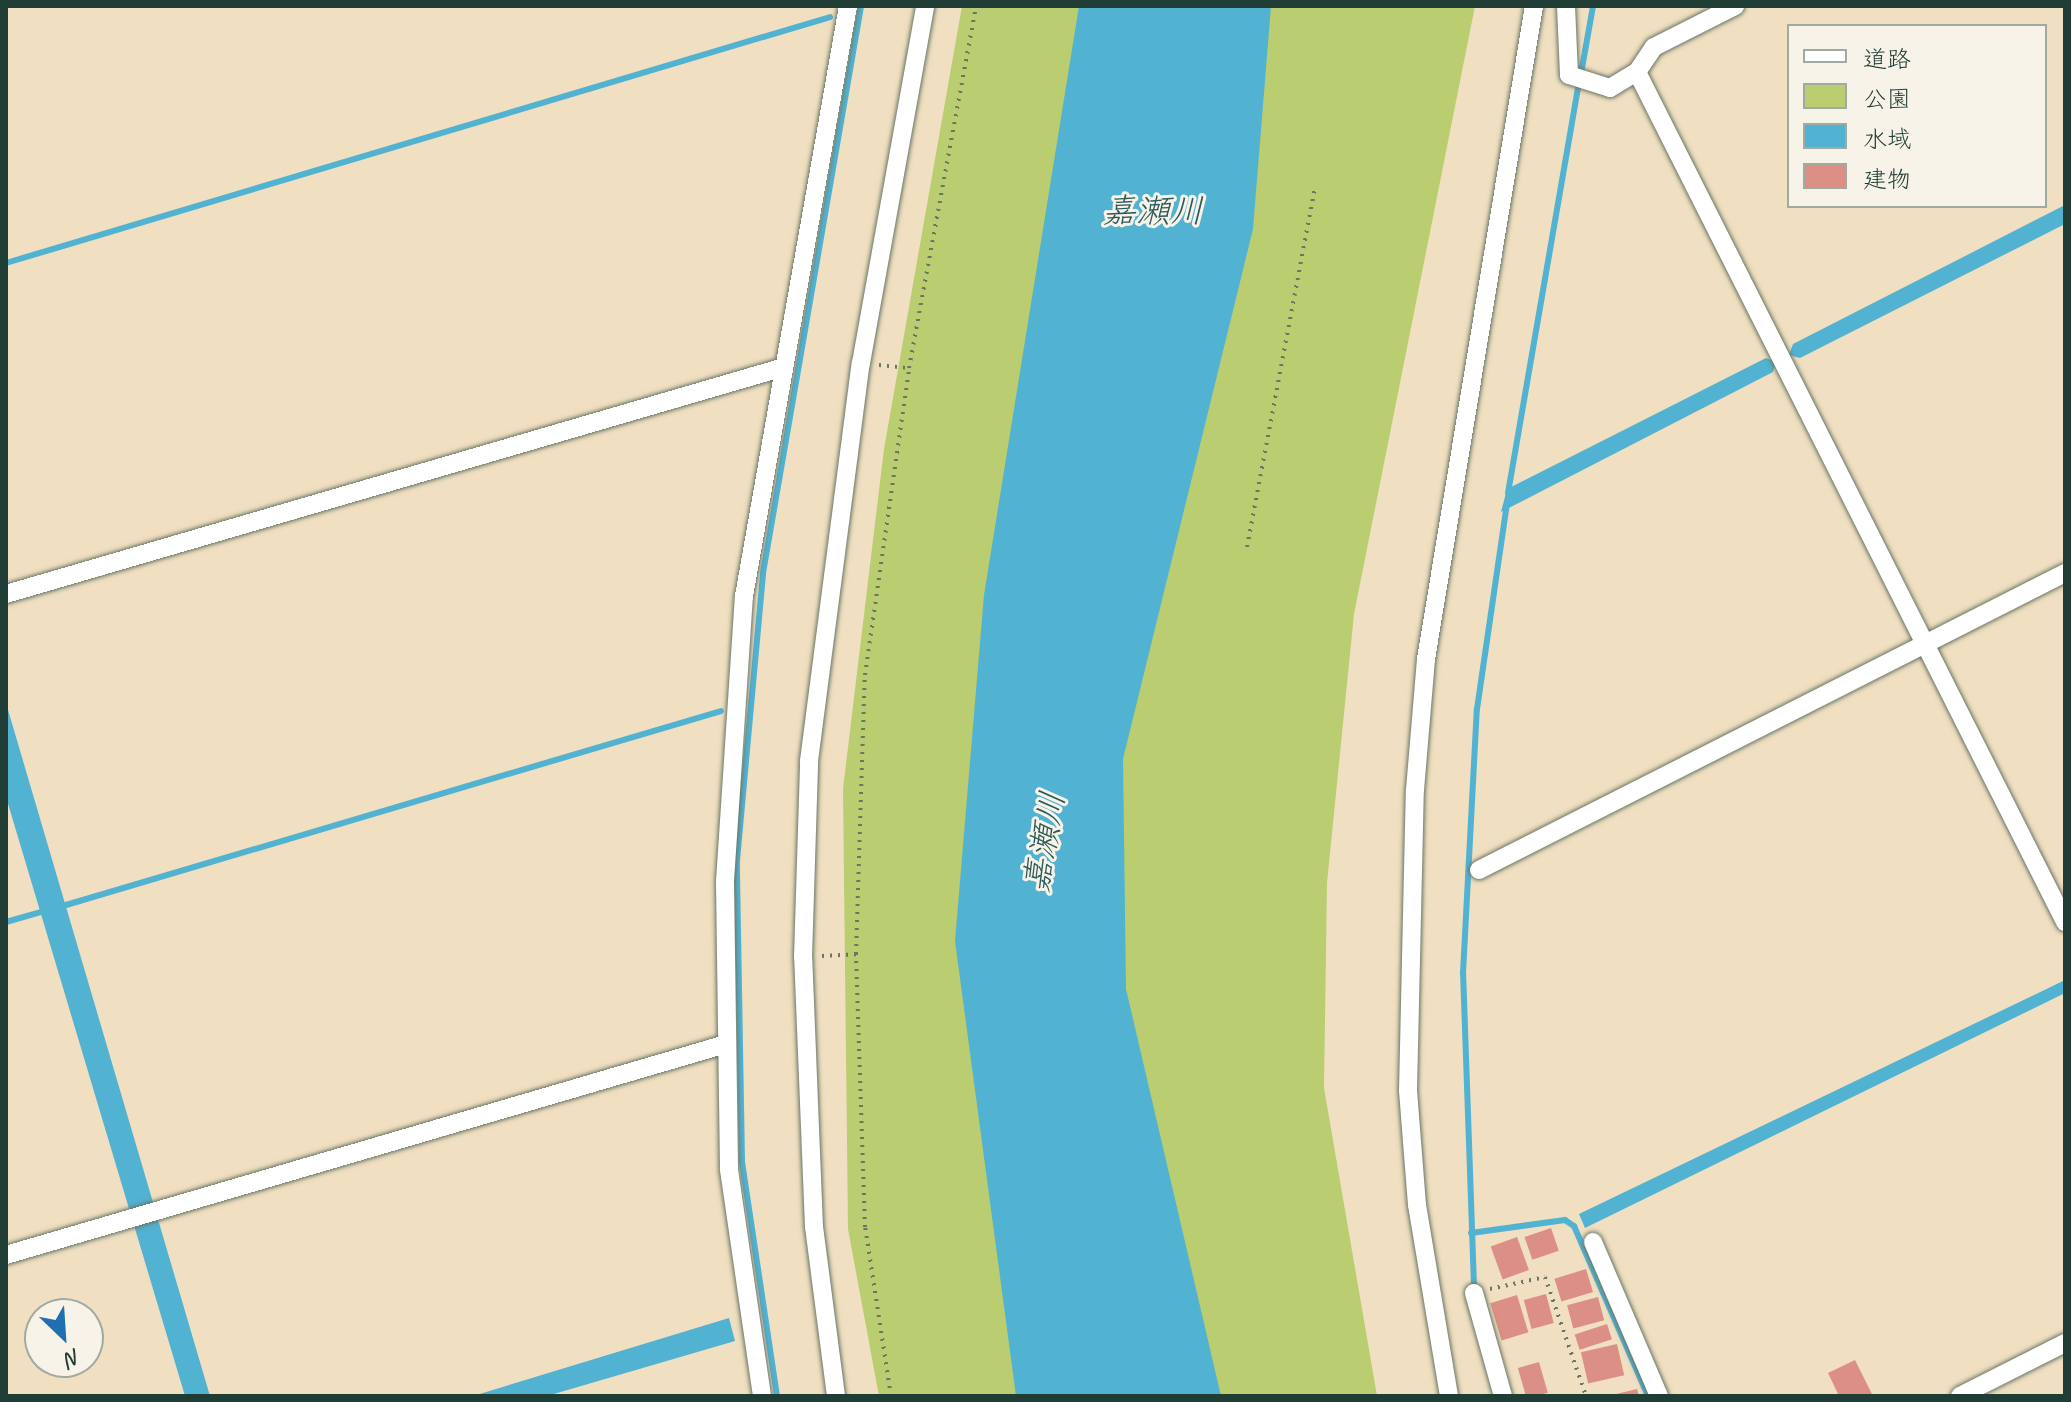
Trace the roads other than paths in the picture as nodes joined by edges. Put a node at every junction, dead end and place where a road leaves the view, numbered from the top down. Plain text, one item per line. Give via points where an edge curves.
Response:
1 (848, 6) edge
2 (925, 6) edge
3 (1534, 6) edge
4 (1566, 6) edge
5 (1735, 6) edge
6 (1637, 72) junction
7 (781, 368) junction
8 (2065, 573) edge
9 (6, 594) edge
10 (1924, 644) junction
11 (1479, 870) dead end
12 (2065, 922) edge
13 (726, 1044) junction
14 (1593, 1242) dead end
15 (6, 1255) edge
16 (1474, 1293) road end
17 (2065, 1343) edge
18 (762, 1396) edge
19 (836, 1396) edge
20 (1449, 1396) edge
21 (1503, 1396) edge
22 (1659, 1396) edge
23 (1960, 1396) edge

1 - 7 street
2 - 19 street via 861,363 811,746 803,957 814,1227
3 - 20 street via 1426,659 1412,832 1408,1091 1417,1205
4 - 6 street via 1569,75 1610,88
5 - 6 street via 1654,47
6 - 10 street
7 - 9 street
7 - 13 street via 744,596 725,881
8 - 10 street
10 - 11 street
10 - 12 street
13 - 15 street
13 - 18 street via 729,1169
14 - 22 street
16 - 21 street
17 - 23 street

